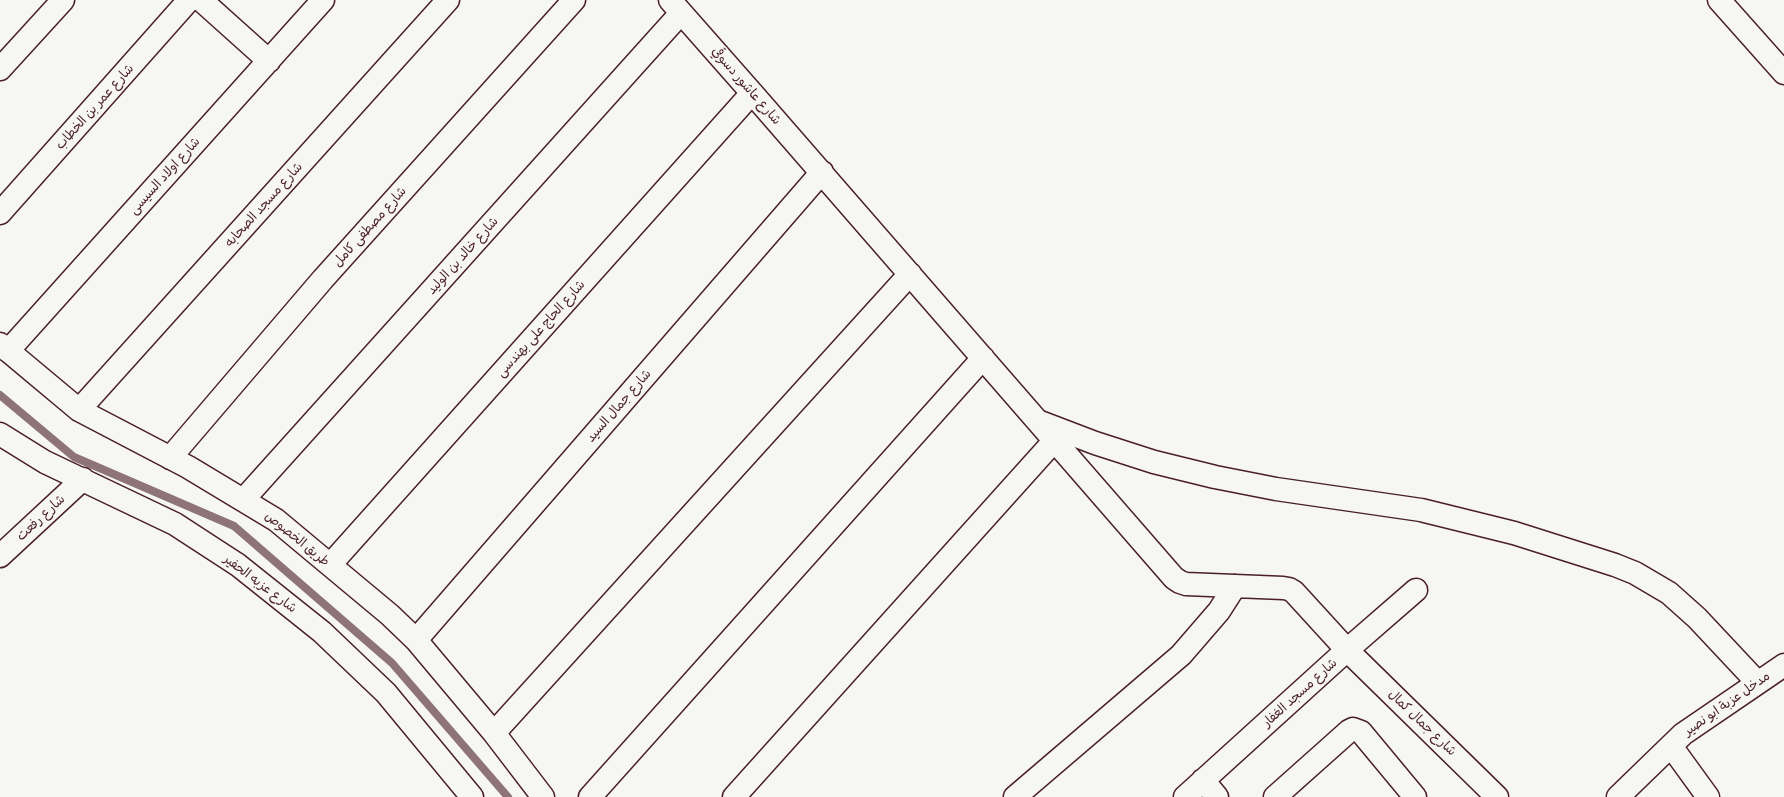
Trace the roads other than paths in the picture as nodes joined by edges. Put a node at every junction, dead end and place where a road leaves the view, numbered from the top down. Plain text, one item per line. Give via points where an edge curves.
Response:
1 (63, 0) edge
2 (189, 0) edge
3 (201, 0) edge
4 (323, 0) edge
5 (448, 0) edge
6 (574, 0) edge
7 (1719, 0) edge
8 (676, 7) edge
9 (269, 61) junction
10 (0, 69) edge
11 (1784, 73) edge
12 (752, 93) junction
13 (822, 172) junction
14 (0, 214) edge
15 (910, 274) junction
16 (4, 347) edge
17 (983, 358) junction
18 (79, 410) junction
19 (1037, 420) junction
20 (0, 434) edge
21 (1055, 440) junction
22 (170, 458) junction
23 (83, 479) junction
24 (244, 499) junction
25 (0, 556) edge
26 (330, 565) junction
27 (1235, 586) junction
28 (1416, 590) dead end
29 (416, 640) junction
30 (1347, 650) junction
31 (1784, 665) edge
32 (1757, 682) junction
33 (494, 733) junction
34 (1671, 746) junction
35 (1203, 780) junction
36 (1289, 793) edge
37 (472, 797) edge
38 (542, 797) edge
39 (590, 797) edge
40 (734, 797) edge
41 (1015, 797) edge
42 (1185, 797) edge
43 (1217, 797) edge
44 (1415, 797) edge
45 (1497, 797) edge
46 (1618, 797) edge
47 (1708, 797) edge

1 - 10 street
2 - 14 street, شارع عمر بن الخطاب
3 - 9 street
4 - 9 street, شارع اولاد السيسى
5 - 18 street, شارع مسجد الصحابه
6 - 22 street, شارع مصطفى كامل via 323,279
7 - 11 street
8 - 12 street, شارع عاشور دسوقي
8 - 24 street, شارع خالد بن الوليد
9 - 16 street, شارع اولاد السيسى
12 - 13 street, شارع عاشور دسوقي
12 - 26 street, شارع الحاج على بهندسى
13 - 15 street, شارع عاشور دسوقي
13 - 29 street, شارع جمال السيد
15 - 17 street, شارع عاشور دسوقي
15 - 33 street
16 - 18 street, طريق الخصوص
17 - 19 street, شارع عاشور دسوقي
17 - 39 street
18 - 22 street, طريق الخصوص
19 - 21 street, شارع عاشور دسوقي
19 - 32 street via 1095,443 1154,462 1276,489 1421,510 1514,533 1615,565 1635,573 1669,593 1697,618
20 - 23 street, شارع عزبه الحفير via 45,462
21 - 27 street, شارع جمال كمال via 1174,578 1186,584
21 - 40 street
22 - 24 street, طريق الخصوص
23 - 25 street, شارع رفعت
23 - 37 street, شارع عزبه الحفير via 175,524 238,565 322,632 386,692
24 - 26 street, طريق الخصوص via 276,520
26 - 29 street, طريق الخصوص
27 - 30 street, شارع جمال كمال via 1289,589
27 - 41 street via 1182,655
28 - 30 street, شارع مسجد الغفار
29 - 33 street, طريق الخصوص
30 - 35 street, شارع مسجد الغفار
30 - 45 street, شارع جمال كمال
31 - 32 street, مدخل عزبة ابو نصير
32 - 34 street, مدخل عزبة ابو نصير via 1683,734
33 - 38 street, طريق الخصوص
34 - 46 street, مدخل عزبة ابو نصير
34 - 47 street, مدخل عزبة ابو نصير
35 - 42 street, شارع مسجد الغفار
35 - 43 street
36 - 44 street via 1349,731 1358,730

